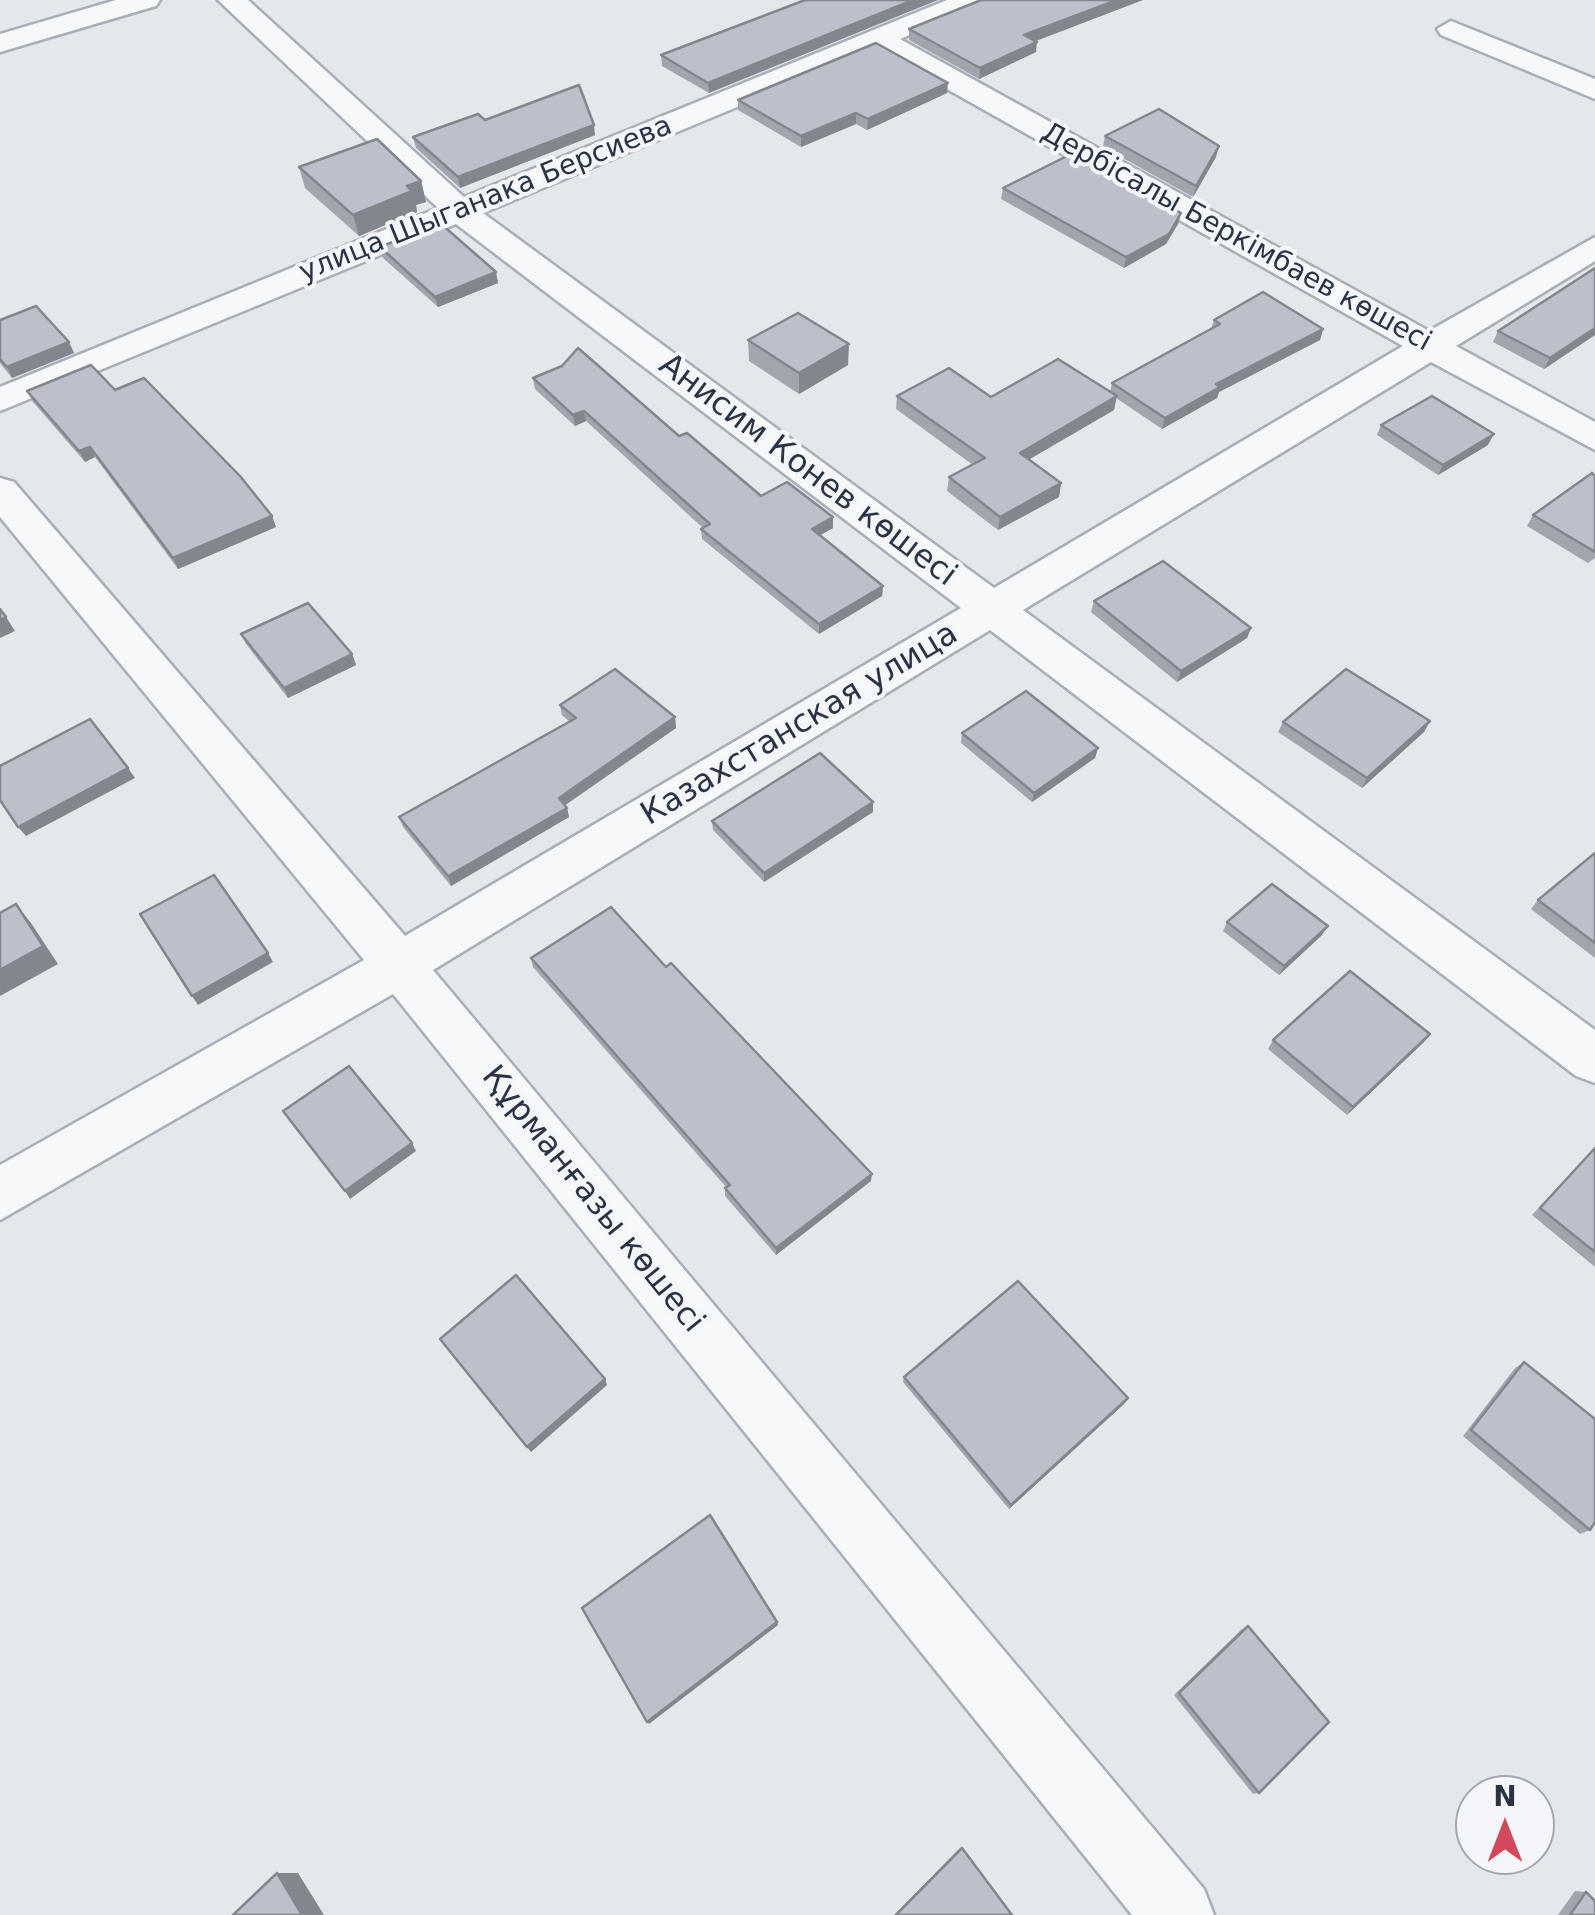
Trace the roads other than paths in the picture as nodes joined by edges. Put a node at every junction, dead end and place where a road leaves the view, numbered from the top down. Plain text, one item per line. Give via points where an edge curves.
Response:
1 (146, 0) edge
2 (232, 0) edge
3 (971, 0) edge
4 (1451, 29) dead end
5 (878, 38) junction
6 (0, 43) edge
7 (1595, 90) edge
8 (460, 211) junction
9 (1595, 247) edge
10 (1433, 348) junction
11 (0, 400) edge
12 (1595, 438) edge
13 (0, 491) edge
14 (994, 610) junction
15 (400, 965) junction
16 (1595, 1060) edge
17 (0, 1194) edge
18 (1178, 1915) edge

1 - 6 street
2 - 8 street, Анисим Конев көшесі
3 - 5 street, улица Шыганака Берсиева
4 - 7 street
5 - 8 street, улица Шыганака Берсиева
5 - 10 street, Дербісалы Беркімбаев көшесі
8 - 11 street, улица Шыганака Берсиева
8 - 14 street, Анисим Конев көшесі
9 - 10 street, Казахстанская улица
10 - 12 street, Дербісалы Беркімбаев көшесі
10 - 14 street, Казахстанская улица
13 - 15 street, Құрманғазы көшесі
14 - 15 street, Казахстанская улица
14 - 16 street, Анисим Конев көшесі
15 - 17 street, Казахстанская улица
15 - 18 street, Құрманғазы көшесі

